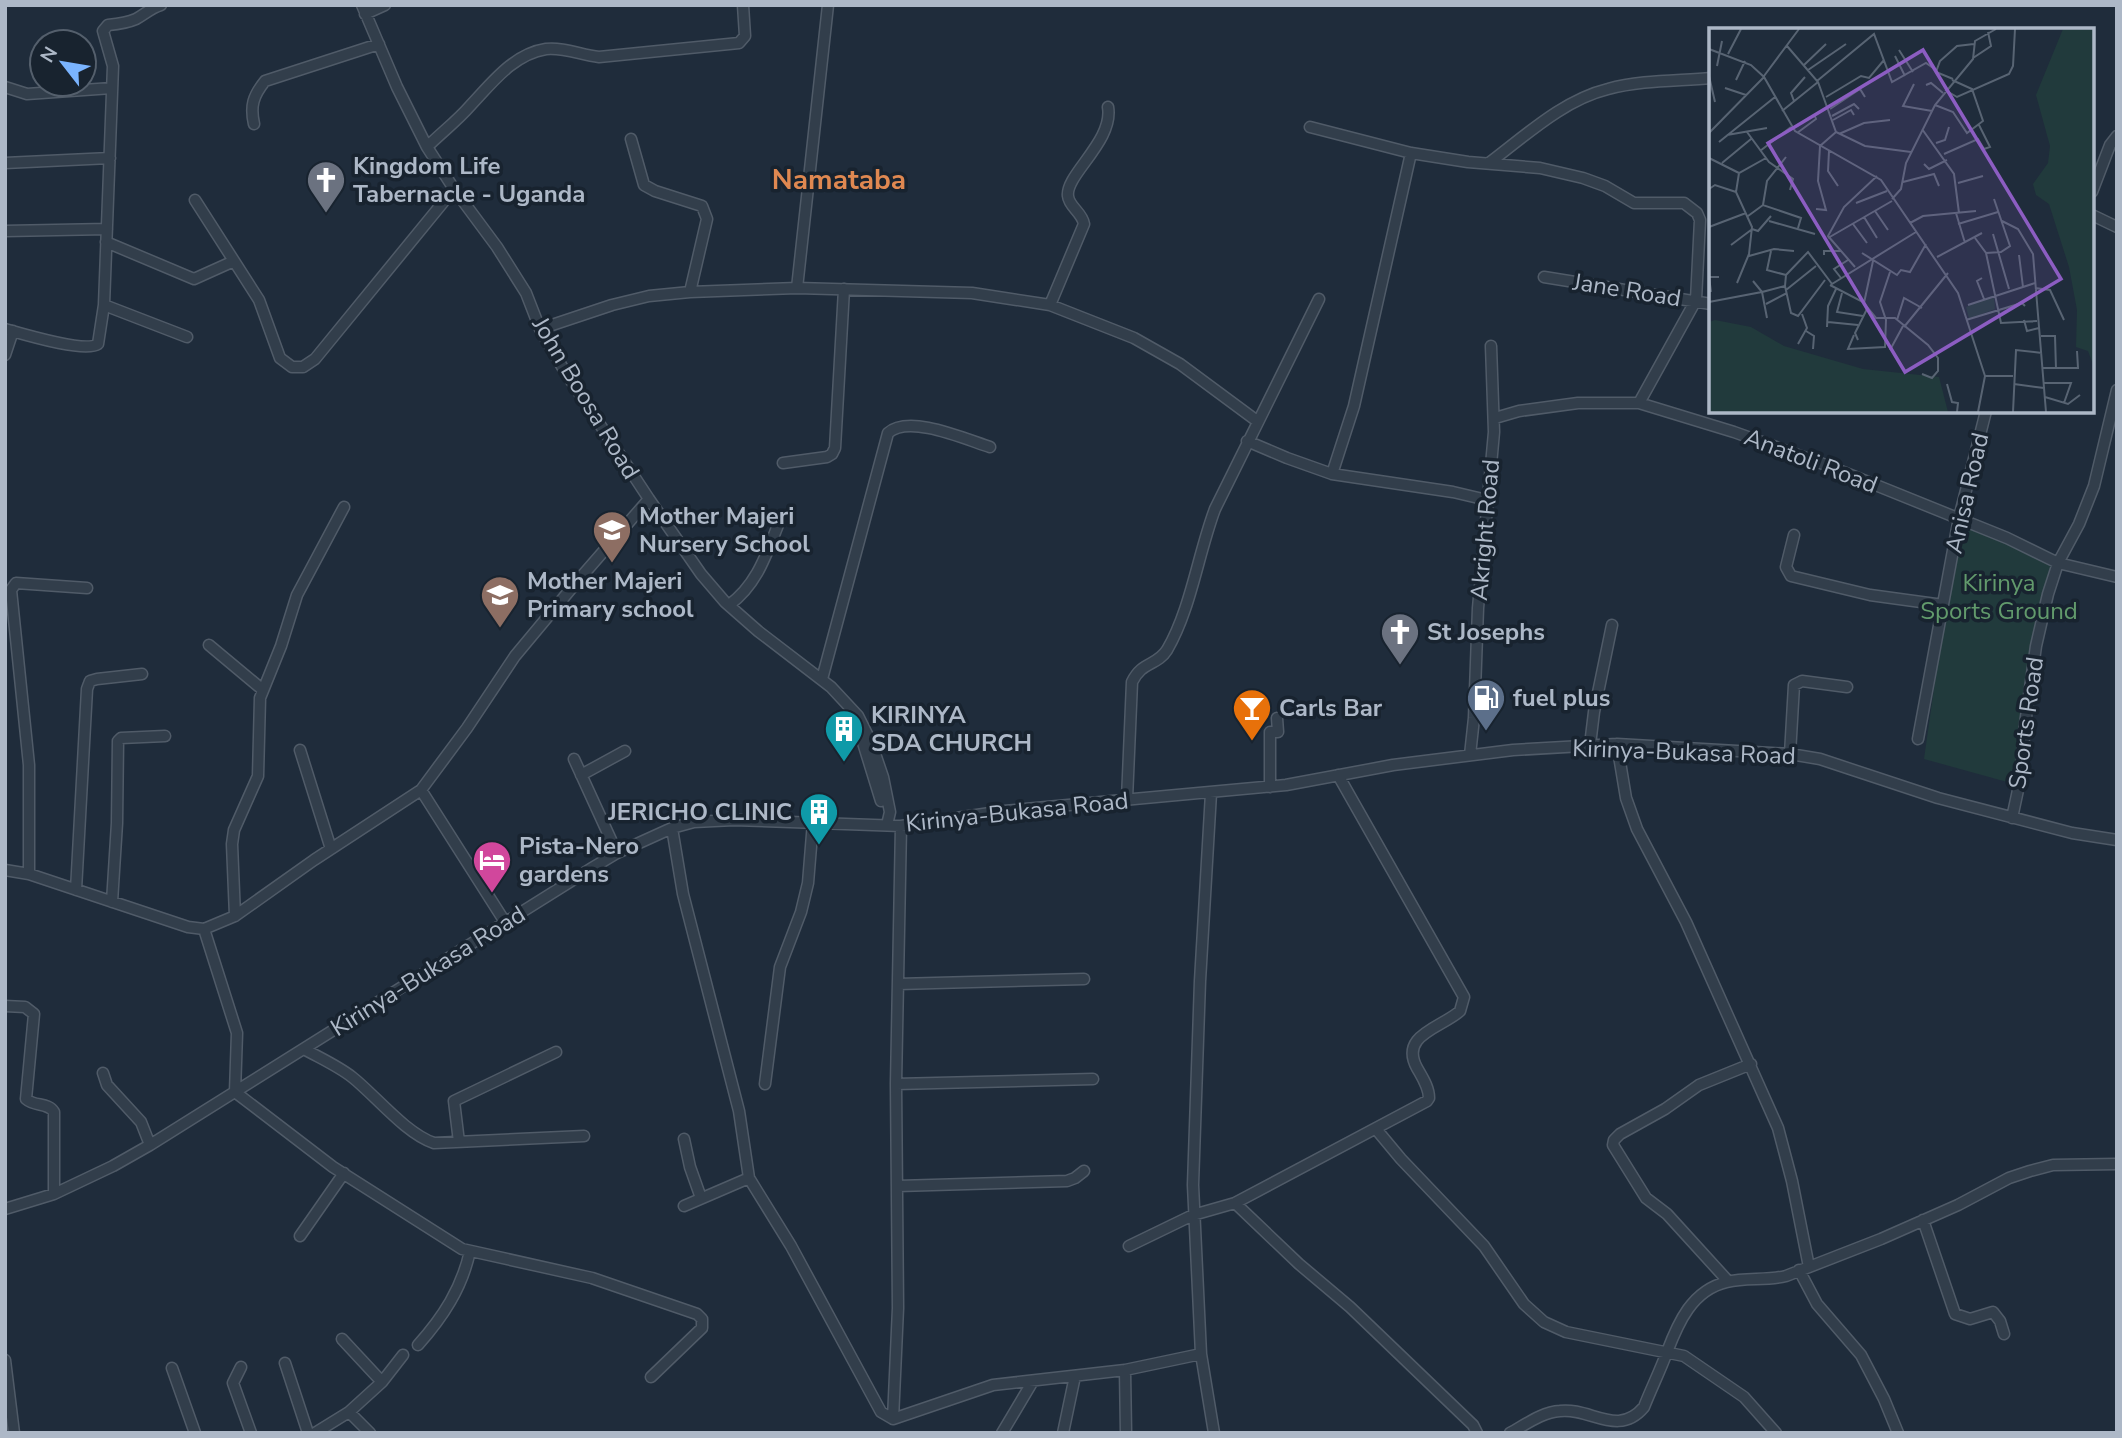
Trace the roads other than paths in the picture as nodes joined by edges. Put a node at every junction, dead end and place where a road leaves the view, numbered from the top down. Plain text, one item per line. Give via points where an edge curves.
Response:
1 (161, 5) edge
2 (385, 5) edge
3 (743, 5) edge
4 (828, 5) edge
5 (364, 10) edge
6 (379, 44) junction
7 (1709, 78) edge
8 (5, 87) edge
9 (112, 88) junction
10 (1108, 107) dead end
11 (254, 124) dead end
12 (1310, 127) dead end
13 (2117, 136) edge
14 (631, 139) dead end
15 (427, 147) junction
16 (1411, 153) junction
17 (110, 158) junction
18 (5, 163) edge
19 (1489, 163) junction
20 (2094, 187) edge
21 (454, 189) junction
22 (195, 200) dead end
23 (2094, 216) edge
24 (2117, 227) edge
25 (107, 229) junction
26 (5, 231) edge
27 (106, 242) junction
28 (234, 261) junction
29 (1544, 277) dead end
30 (797, 288) junction
31 (844, 289) junction
32 (690, 292) junction
33 (1319, 299) dead end
34 (1696, 300) junction
35 (1709, 303) edge
36 (1050, 304) junction
37 (104, 305) junction
38 (540, 329) junction
39 (9, 330) edge
40 (187, 337) dead end
41 (1491, 346) dead end
42 (5, 355) edge
43 (2117, 390) edge
44 (1639, 403) junction
45 (1986, 413) edge
46 (1495, 418) junction
47 (1257, 421) junction
48 (1247, 441) junction
49 (990, 447) dead end
50 (610, 449) dead end
51 (783, 463) dead end
52 (1332, 474) junction
53 (649, 499) junction
54 (1487, 500) junction
55 (344, 507) dead end
56 (1959, 518) junction
57 (780, 520) dead end
58 (1794, 535) dead end
59 (2058, 563) junction
60 (2117, 577) edge
61 (86, 588) dead end
62 (729, 605) junction
63 (1943, 605) junction
64 (1612, 625) dead end
65 (209, 645) dead end
66 (142, 674) dead end
67 (821, 679) junction
68 (1847, 687) dead end
69 (263, 690) junction
70 (1277, 718) dead end
71 (165, 736) dead end
72 (1918, 739) dead end
73 (1617, 744) junction
74 (1590, 745) junction
75 (300, 750) dead end
76 (625, 751) dead end
77 (1790, 754) junction
78 (1469, 755) junction
79 (573, 759) dead end
80 (581, 775) junction
81 (1338, 775) junction
82 (1270, 787) junction
83 (421, 790) junction
84 (1211, 793) junction
85 (1127, 799) junction
86 (2012, 818) junction
87 (813, 822) junction
88 (892, 825) junction
89 (667, 829) junction
90 (2117, 841) edge
91 (331, 849) junction
92 (617, 853) junction
93 (5, 870) edge
94 (29, 874) junction
95 (76, 890) junction
96 (112, 902) junction
97 (236, 916) junction
98 (505, 922) junction
99 (204, 929) junction
100 (1084, 979) dead end
101 (898, 984) junction
102 (5, 1006) edge
103 (304, 1049) junction
104 (556, 1052) dead end
105 (1751, 1064) junction
106 (103, 1073) dead end
107 (1093, 1079) dead end
108 (765, 1084) dead end
109 (896, 1084) junction
110 (235, 1092) junction
111 (1376, 1129) junction
112 (584, 1136) dead end
113 (684, 1139) dead end
114 (459, 1142) junction
115 (150, 1145) junction
116 (2117, 1164) edge
117 (1084, 1171) dead end
118 (344, 1173) junction
119 (745, 1174) junction
120 (898, 1186) junction
121 (54, 1194) junction
122 (701, 1198) junction
123 (1235, 1203) junction
124 (684, 1206) dead end
125 (5, 1209) edge
126 (1193, 1215) junction
127 (891, 1220) dead end
128 (1923, 1220) junction
129 (300, 1236) dead end
130 (1129, 1246) dead end
131 (470, 1251) junction
132 (1804, 1268) junction
133 (1728, 1281) junction
134 (2004, 1334) dead end
135 (342, 1339) dead end
136 (418, 1346) dead end
137 (1667, 1352) junction
138 (1200, 1354) junction
139 (403, 1355) dead end
140 (5, 1360) edge
141 (285, 1363) dead end
142 (241, 1367) dead end
143 (172, 1368) dead end
144 (1125, 1370) junction
145 (1076, 1376) junction
146 (651, 1377) dead end
147 (1033, 1381) junction
148 (382, 1382) junction
149 (349, 1412) junction
150 (893, 1419) junction
151 (1526, 1429) edge
152 (14, 1433) edge
153 (195, 1433) edge
154 (251, 1433) edge
155 (308, 1433) edge
156 (314, 1433) edge
157 (370, 1433) edge
158 (1002, 1433) edge
159 (1063, 1433) edge
160 (1126, 1433) edge
161 (1214, 1433) edge
162 (1477, 1433) edge
163 (1510, 1433) edge
164 (1776, 1433) edge
165 (1898, 1433) edge

1 - 9 street via 139,18 108,24 103,32 113,66
2 - 5 street
3 - 15 street via 745,36 739,43 599,57 559,48 528,54 497,76
4 - 30 street
5 - 6 street, John Boosa Road
6 - 11 street via 265,81 251,108
6 - 15 street, John Boosa Road
7 - 19 street via 1597,93 1544,121
8 - 9 street via 27,94
9 - 17 street
10 - 36 street via 1108,124 1069,190 1070,203 1084,224
12 - 16 street
13 - 20 street
14 - 32 street via 644,185 702,206 707,219
15 - 21 street, John Boosa Road
16 - 19 street
16 - 52 street via 1354,406
17 - 18 street
17 - 25 street
19 - 34 street via 1583,178 1634,203 1684,203 1691,207 1700,220
21 - 28 street via 315,359 303,367 292,367 280,358 258,300
21 - 38 street, John Boosa Road via 526,293
22 - 28 street
23 - 24 street
25 - 26 street
25 - 27 street
27 - 28 street via 194,279
27 - 37 street
29 - 34 street, Jane Road
30 - 31 street
30 - 32 street
31 - 36 street via 972,293
31 - 51 street via 835,449 827,457
32 - 38 street via 612,305
33 - 47 street
34 - 35 street, Jane Road
34 - 44 street
36 - 47 street via 1134,338 1180,364
37 - 39 street via 100,341 95,347
37 - 40 street
38 - 53 street, John Boosa Road
39 - 42 street
41 - 46 street, Akright Road
43 - 59 street, Sports Road via 2094,486
44 - 46 street, Anatoli Road via 1578,403
44 - 56 street, Anatoli Road via 1787,450
45 - 56 street, Anisa Road
46 - 54 street, Akright Road
47 - 48 street
48 - 52 street
48 - 85 street via 1214,509 1166,652 1138,671 1132,682
49 - 67 street via 909,425 888,433
50 - 88 street, John Boosa Road via 735,621 843,705 857,724
52 - 54 street
53 - 62 street, John Boosa Road via 701,574
53 - 83 street via 515,656
54 - 78 street, Akright Road
55 - 69 street via 297,595
56 - 59 street, Anatoli Road
56 - 63 street, Anisa Road
57 - 62 street via 752,583
58 - 63 street via 1786,567 1791,576 1870,595
59 - 60 street, Anatoli Road
59 - 86 street, Sports Road via 2036,646
61 - 94 street via 16,583 11,590 29,765
62 - 67 street, John Boosa Road
63 - 72 street, Anisa Road
64 - 74 street
65 - 69 street
66 - 95 street via 97,678 87,689
67 - 88 street, John Boosa Road via 858,716 871,742
68 - 77 street via 1802,681 1794,685
69 - 97 street via 258,708 258,776 232,844
70 - 82 street via 1278,732 1270,732
71 - 96 street via 118,741
73 - 74 street, Kirinya-Bukasa Road
73 - 77 street, Kirinya-Bukasa Road
73 - 105 street via 1637,829
74 - 78 street, Kirinya-Bukasa Road
75 - 91 street
76 - 80 street
77 - 86 street, Kirinya-Bukasa Road via 1835,762
78 - 81 street, Kirinya-Bukasa Road
79 - 80 street
80 - 92 street
81 - 82 street, Kirinya-Bukasa Road
81 - 111 street via 1464,997 1460,1011 1419,1037 1412,1050 1429,1092 1427,1101
82 - 84 street, Kirinya-Bukasa Road
83 - 91 street
83 - 98 street
84 - 85 street, Kirinya-Bukasa Road
84 - 126 street
85 - 88 street, Kirinya-Bukasa Road
86 - 90 street, Kirinya-Bukasa Road
87 - 88 street, Kirinya-Bukasa Road
87 - 89 street, Kirinya-Bukasa Road via 716,820
87 - 108 street via 808,883 780,967
88 - 101 street
88 - 127 street
89 - 92 street, Kirinya-Bukasa Road
89 - 119 street via 739,1111
91 - 97 street
92 - 98 street, Kirinya-Bukasa Road
93 - 94 street
94 - 95 street
95 - 96 street
96 - 99 street
97 - 99 street
98 - 103 street, Kirinya-Bukasa Road
99 - 110 street via 237,1033
100 - 101 street
101 - 109 street
102 - 121 street via 26,1007 34,1014 26,1099 54,1112
103 - 110 street, Kirinya-Bukasa Road
103 - 114 street via 351,1076 424,1139
104 - 114 street via 454,1101
105 - 132 street via 1778,1128 1792,1181
105 - 133 street via 1699,1085 1620,1134 1613,1145 1646,1198 1667,1214
106 - 115 street via 107,1085 141,1122
107 - 109 street
109 - 120 street
110 - 115 street, Kirinya-Bukasa Road
110 - 118 street
111 - 123 street
111 - 137 street via 1484,1245 1532,1313 1566,1332
112 - 114 street
113 - 122 street
115 - 121 street, Kirinya-Bukasa Road
116 - 128 street via 2053,1165 2030,1171
117 - 120 street via 1066,1181
118 - 129 street
118 - 131 street
119 - 122 street
119 - 150 street via 798,1258 881,1412
120 - 150 street
121 - 125 street, Kirinya-Bukasa Road
122 - 124 street
123 - 126 street
123 - 162 street via 1350,1307
126 - 130 street
126 - 138 street
128 - 132 street
128 - 134 street via 1955,1314 1970,1319 1993,1312
131 - 136 street via 440,1321
131 - 146 street via 592,1278 697,1314 702,1328
132 - 133 street via 1772,1280
132 - 165 street via 1816,1304 1861,1355
133 - 137 street via 1691,1304
135 - 148 street
137 - 151 street via 1636,1418 1604,1423 1561,1410
137 - 164 street via 1696,1362 1744,1397
138 - 144 street
138 - 161 street
139 - 148 street
140 - 152 street
141 - 155 street
142 - 154 street via 233,1383
143 - 153 street
144 - 145 street
144 - 160 street
145 - 147 street
145 - 159 street
147 - 150 street via 993,1385
147 - 158 street
148 - 149 street
149 - 156 street
149 - 157 street
151 - 163 street

